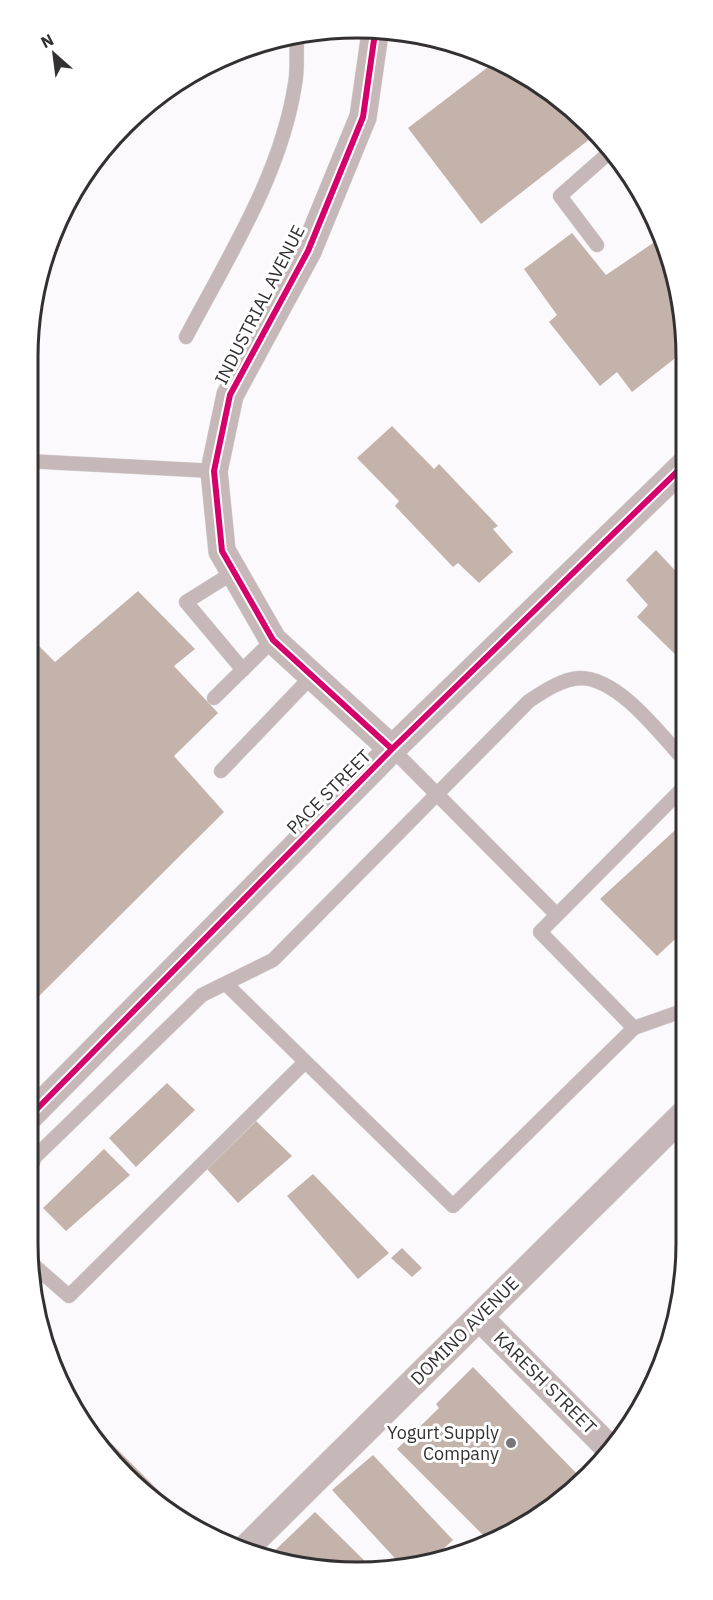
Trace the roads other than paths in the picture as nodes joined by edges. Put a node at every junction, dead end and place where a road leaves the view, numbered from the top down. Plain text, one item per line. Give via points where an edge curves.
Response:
1 (374, 38) edge
2 (297, 43) edge
3 (605, 156) edge
4 (597, 245) dead end
5 (186, 337) dead end
6 (38, 462) edge
7 (214, 471) junction
8 (676, 473) edge
9 (234, 572) junction
10 (273, 640) junction
11 (243, 669) junction
12 (312, 676) junction
13 (214, 698) dead end
14 (392, 749) junction
15 (676, 752) edge
16 (221, 771) dead end
17 (437, 795) junction
18 (676, 795) edge
19 (557, 915) junction
20 (226, 984) junction
21 (676, 1013) edge
22 (634, 1028) junction
23 (306, 1062) junction
24 (38, 1108) edge
25 (676, 1122) edge
26 (38, 1153) edge
27 (39, 1269) edge
28 (479, 1317) junction
29 (605, 1444) edge
30 (250, 1544) edge

1 - 7 street, INDUSTRIAL AVENUE via 363,117 308,251 230,394
2 - 5 lane via 296,83 279,149
3 - 4 lane via 560,196
6 - 7 lane
7 - 9 street, INDUSTRIAL AVENUE via 222,551
8 - 14 street, PACE STREET
9 - 10 street, INDUSTRIAL AVENUE
9 - 11 lane via 186,602
10 - 11 lane
10 - 12 street, INDUSTRIAL AVENUE
11 - 13 lane
12 - 14 street, INDUSTRIAL AVENUE
12 - 16 lane
14 - 17 lane
14 - 24 street, PACE STREET
15 - 17 lane via 635,707 602,682 579,678 551,686 529,701
17 - 19 lane
17 - 20 lane via 273,960
18 - 19 lane
19 - 22 lane via 540,932
20 - 23 lane
20 - 26 lane via 202,995
21 - 22 lane
22 - 23 lane via 453,1206
23 - 27 lane via 69,1296
25 - 28 street, DOMINO AVENUE
28 - 29 street, KARESH STREET
28 - 30 street, DOMINO AVENUE

